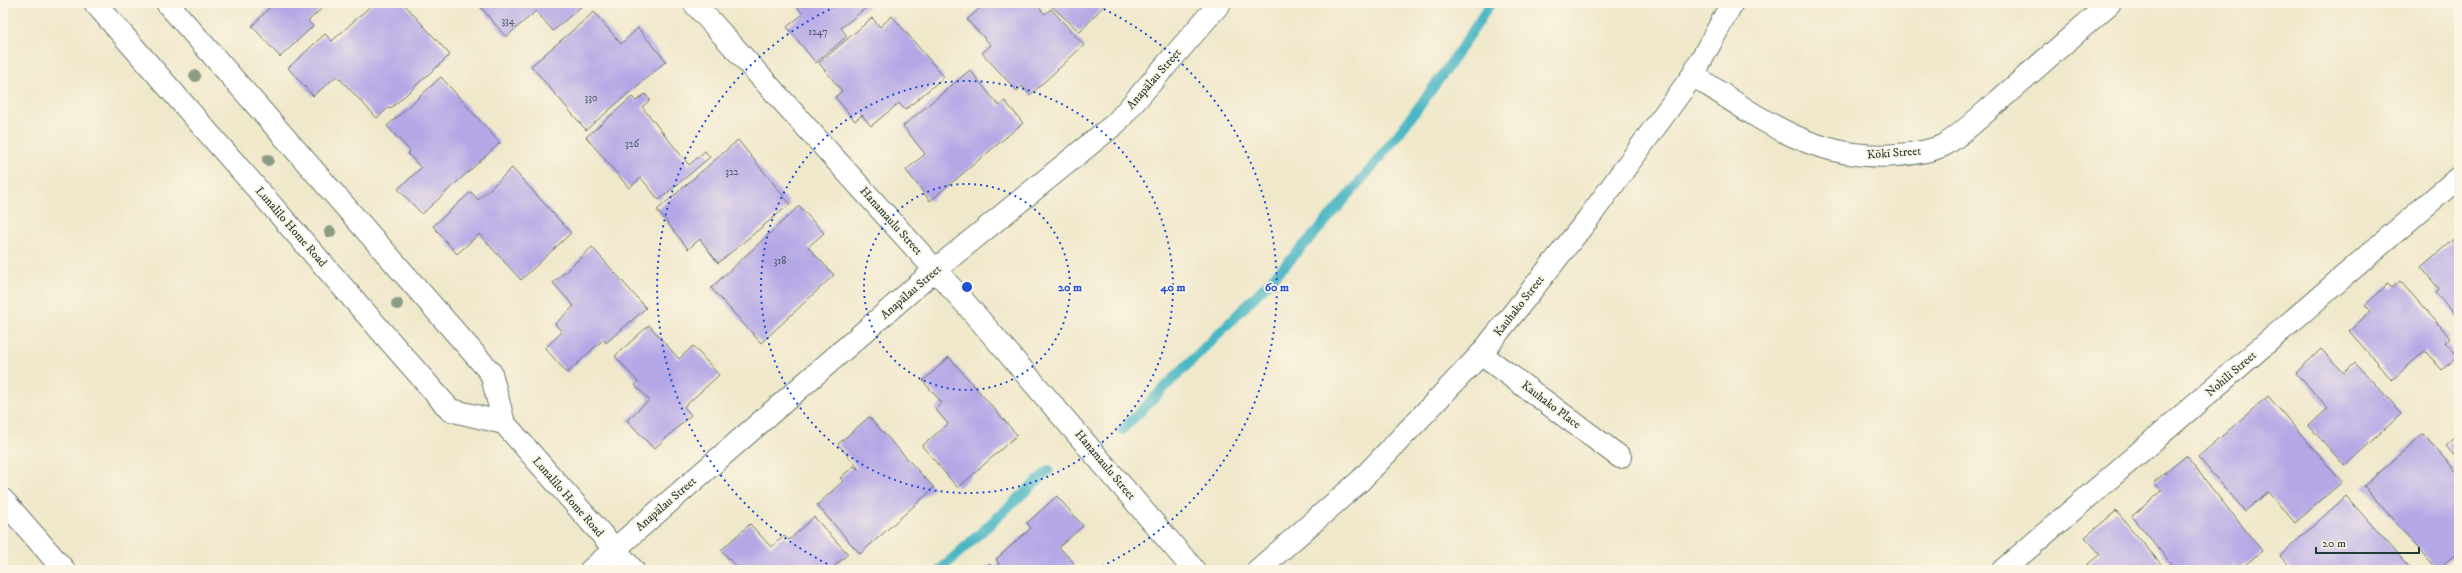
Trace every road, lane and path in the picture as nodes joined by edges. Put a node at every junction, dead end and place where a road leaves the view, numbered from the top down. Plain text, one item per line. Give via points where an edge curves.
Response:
1 (95, 3) edge
2 (167, 3) edge
3 (1220, 3) edge
4 (1732, 3) edge
5 (2110, 3) edge
6 (696, 4) edge
7 (1693, 76) junction
8 (2459, 177) edge
9 (936, 270) junction
10 (1482, 354) junction
11 (504, 423) junction
12 (1620, 457) dead end
13 (3, 500) edge
14 (614, 549) junction
15 (64, 570) edge
16 (591, 570) edge
17 (633, 570) edge
18 (1194, 570) edge
19 (1258, 570) edge
20 (2003, 570) edge

1 - 11 street, Lunalilo Home Road via 450,410
2 - 11 street, Lunalilo Home Road via 490,373
3 - 9 street, Anapālau Street via 1116,123
4 - 7 street, Kauhako Street
5 - 7 street, Kōkī Street via 1973,123 1943,146 1912,154 1849,154 1819,147 1789,136
6 - 9 street, Hanamaulu Street
7 - 10 street, Kauhako Street via 1588,219
8 - 20 street, Nohili Street
9 - 14 street, Anapālau Street
9 - 18 street, Hanamaulu Street
10 - 12 street, Kauhako Place
10 - 19 street, Kauhako Street via 1360,481
11 - 14 street, Lunalilo Home Road
13 - 15 street
14 - 16 street, Anapālau Street
14 - 17 street, Lunalilo Home Road

